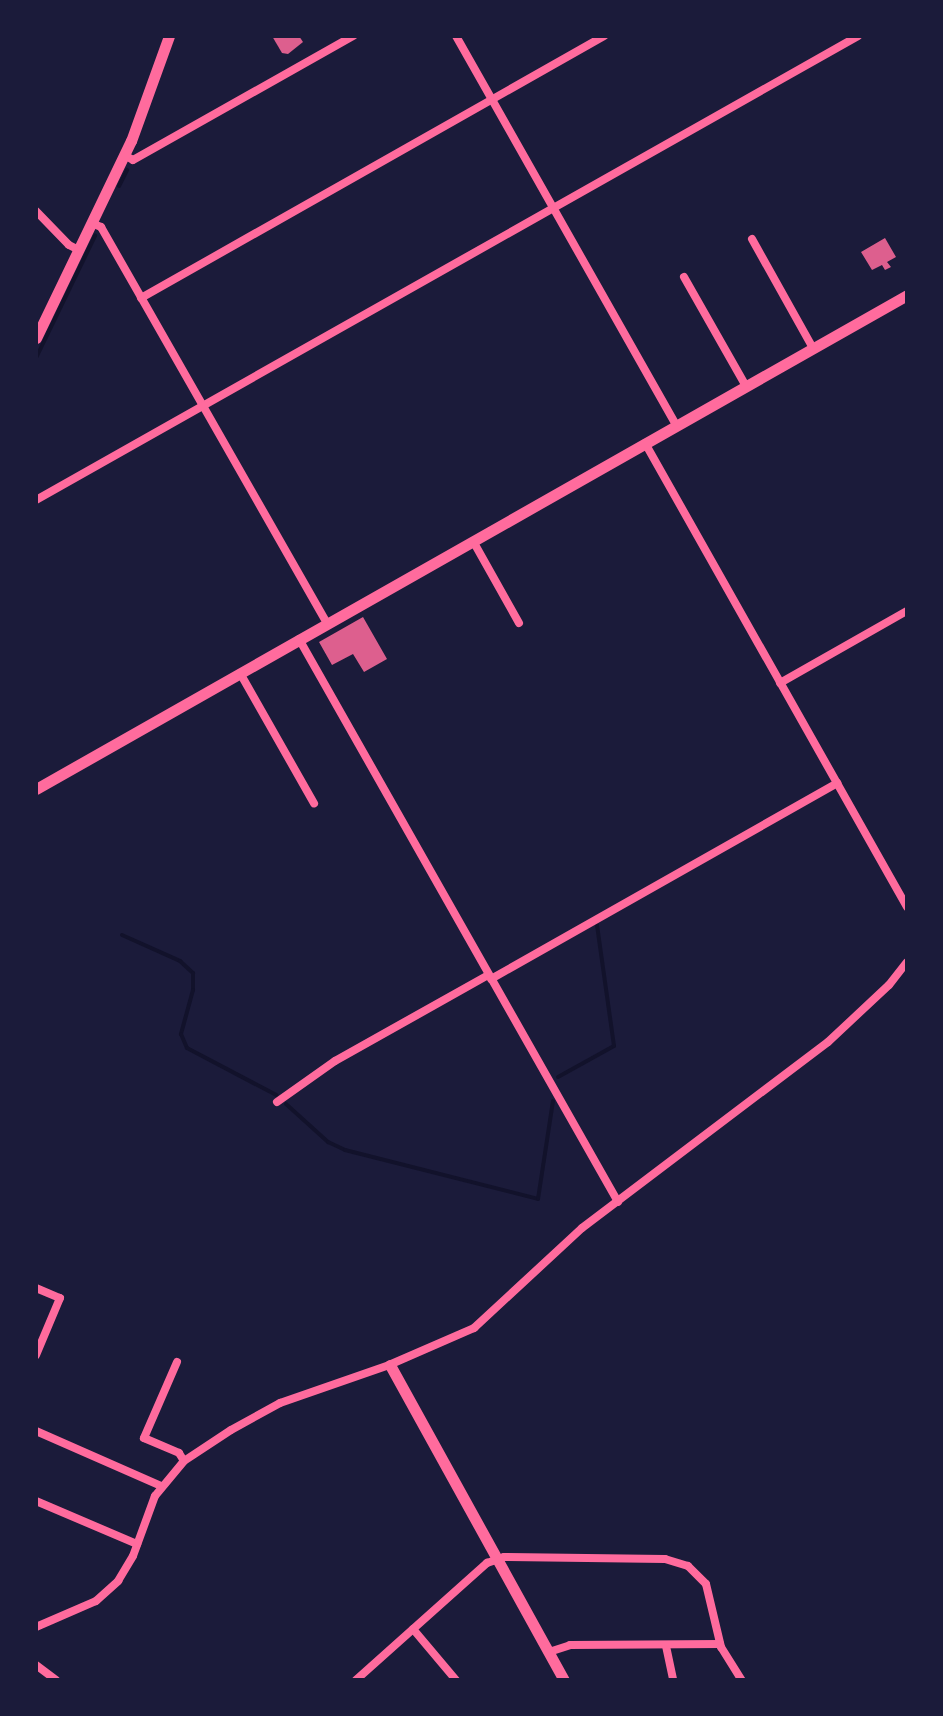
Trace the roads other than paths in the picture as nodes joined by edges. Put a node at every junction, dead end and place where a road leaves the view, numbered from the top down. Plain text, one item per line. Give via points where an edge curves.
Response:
1 (169, 36) edge
2 (353, 36) edge
3 (456, 36) edge
4 (604, 36) edge
5 (858, 36) edge
6 (492, 100) junction
7 (124, 155) junction
8 (553, 207) junction
9 (36, 211) edge
10 (92, 223) junction
11 (752, 239) dead end
12 (79, 250) junction
13 (684, 277) dead end
14 (907, 295) edge
15 (141, 298) junction
16 (36, 338) edge
17 (813, 348) junction
18 (746, 386) junction
19 (202, 405) junction
20 (676, 425) junction
21 (645, 443) junction
22 (36, 500) edge
23 (473, 541) junction
24 (907, 611) edge
25 (519, 623) dead end
26 (327, 624) junction
27 (299, 639) junction
28 (240, 673) junction
29 (780, 683) junction
30 (837, 783) junction
31 (36, 789) edge
32 (314, 803) dead end
33 (907, 907) edge
34 (907, 962) edge
35 (490, 977) junction
36 (277, 1102) dead end
37 (618, 1202) junction
38 (36, 1288) edge
39 (36, 1355) edge
40 (177, 1362) dead end
41 (390, 1365) junction
42 (36, 1431) edge
43 (184, 1461) junction
44 (161, 1486) junction
45 (36, 1501) edge
46 (137, 1544) junction
47 (497, 1559) junction
48 (36, 1627) edge
49 (413, 1629) junction
50 (720, 1644) junction
51 (666, 1646) junction
52 (549, 1652) junction
53 (36, 1665) edge
54 (56, 1680) edge
55 (356, 1680) edge
56 (456, 1680) edge
57 (564, 1680) edge
58 (673, 1680) edge
59 (742, 1680) edge

1 - 7 street
2 - 7 street via 133,160
3 - 6 street
4 - 6 street
5 - 8 street
6 - 8 street
6 - 15 street
7 - 10 street
8 - 19 street
8 - 20 street
9 - 12 street
10 - 12 street
10 - 15 street via 101,227
11 - 17 street
12 - 16 street
13 - 18 street
14 - 17 street
15 - 19 street
17 - 18 street
18 - 20 street
19 - 22 street
19 - 26 street
20 - 21 street
21 - 23 street
21 - 29 street
23 - 25 street
23 - 26 street
24 - 29 street
26 - 27 street
27 - 28 street
27 - 35 street
28 - 31 street
28 - 32 street
29 - 30 street
30 - 33 street
30 - 35 street
34 - 37 street via 828,1042
35 - 36 street via 335,1061
35 - 37 street
37 - 41 street via 573,1236 474,1328
38 - 39 street via 60,1298
40 - 43 street via 144,1438 179,1453
41 - 43 street via 280,1403
41 - 47 street
42 - 44 street
43 - 44 street
44 - 46 street
45 - 46 street
46 - 48 street via 108,1592
47 - 49 street
47 - 50 street via 677,1561 706,1584
47 - 52 street
49 - 55 street
49 - 56 street
50 - 51 street
50 - 59 street
51 - 52 street via 570,1645
51 - 58 street
52 - 57 street
53 - 54 street

